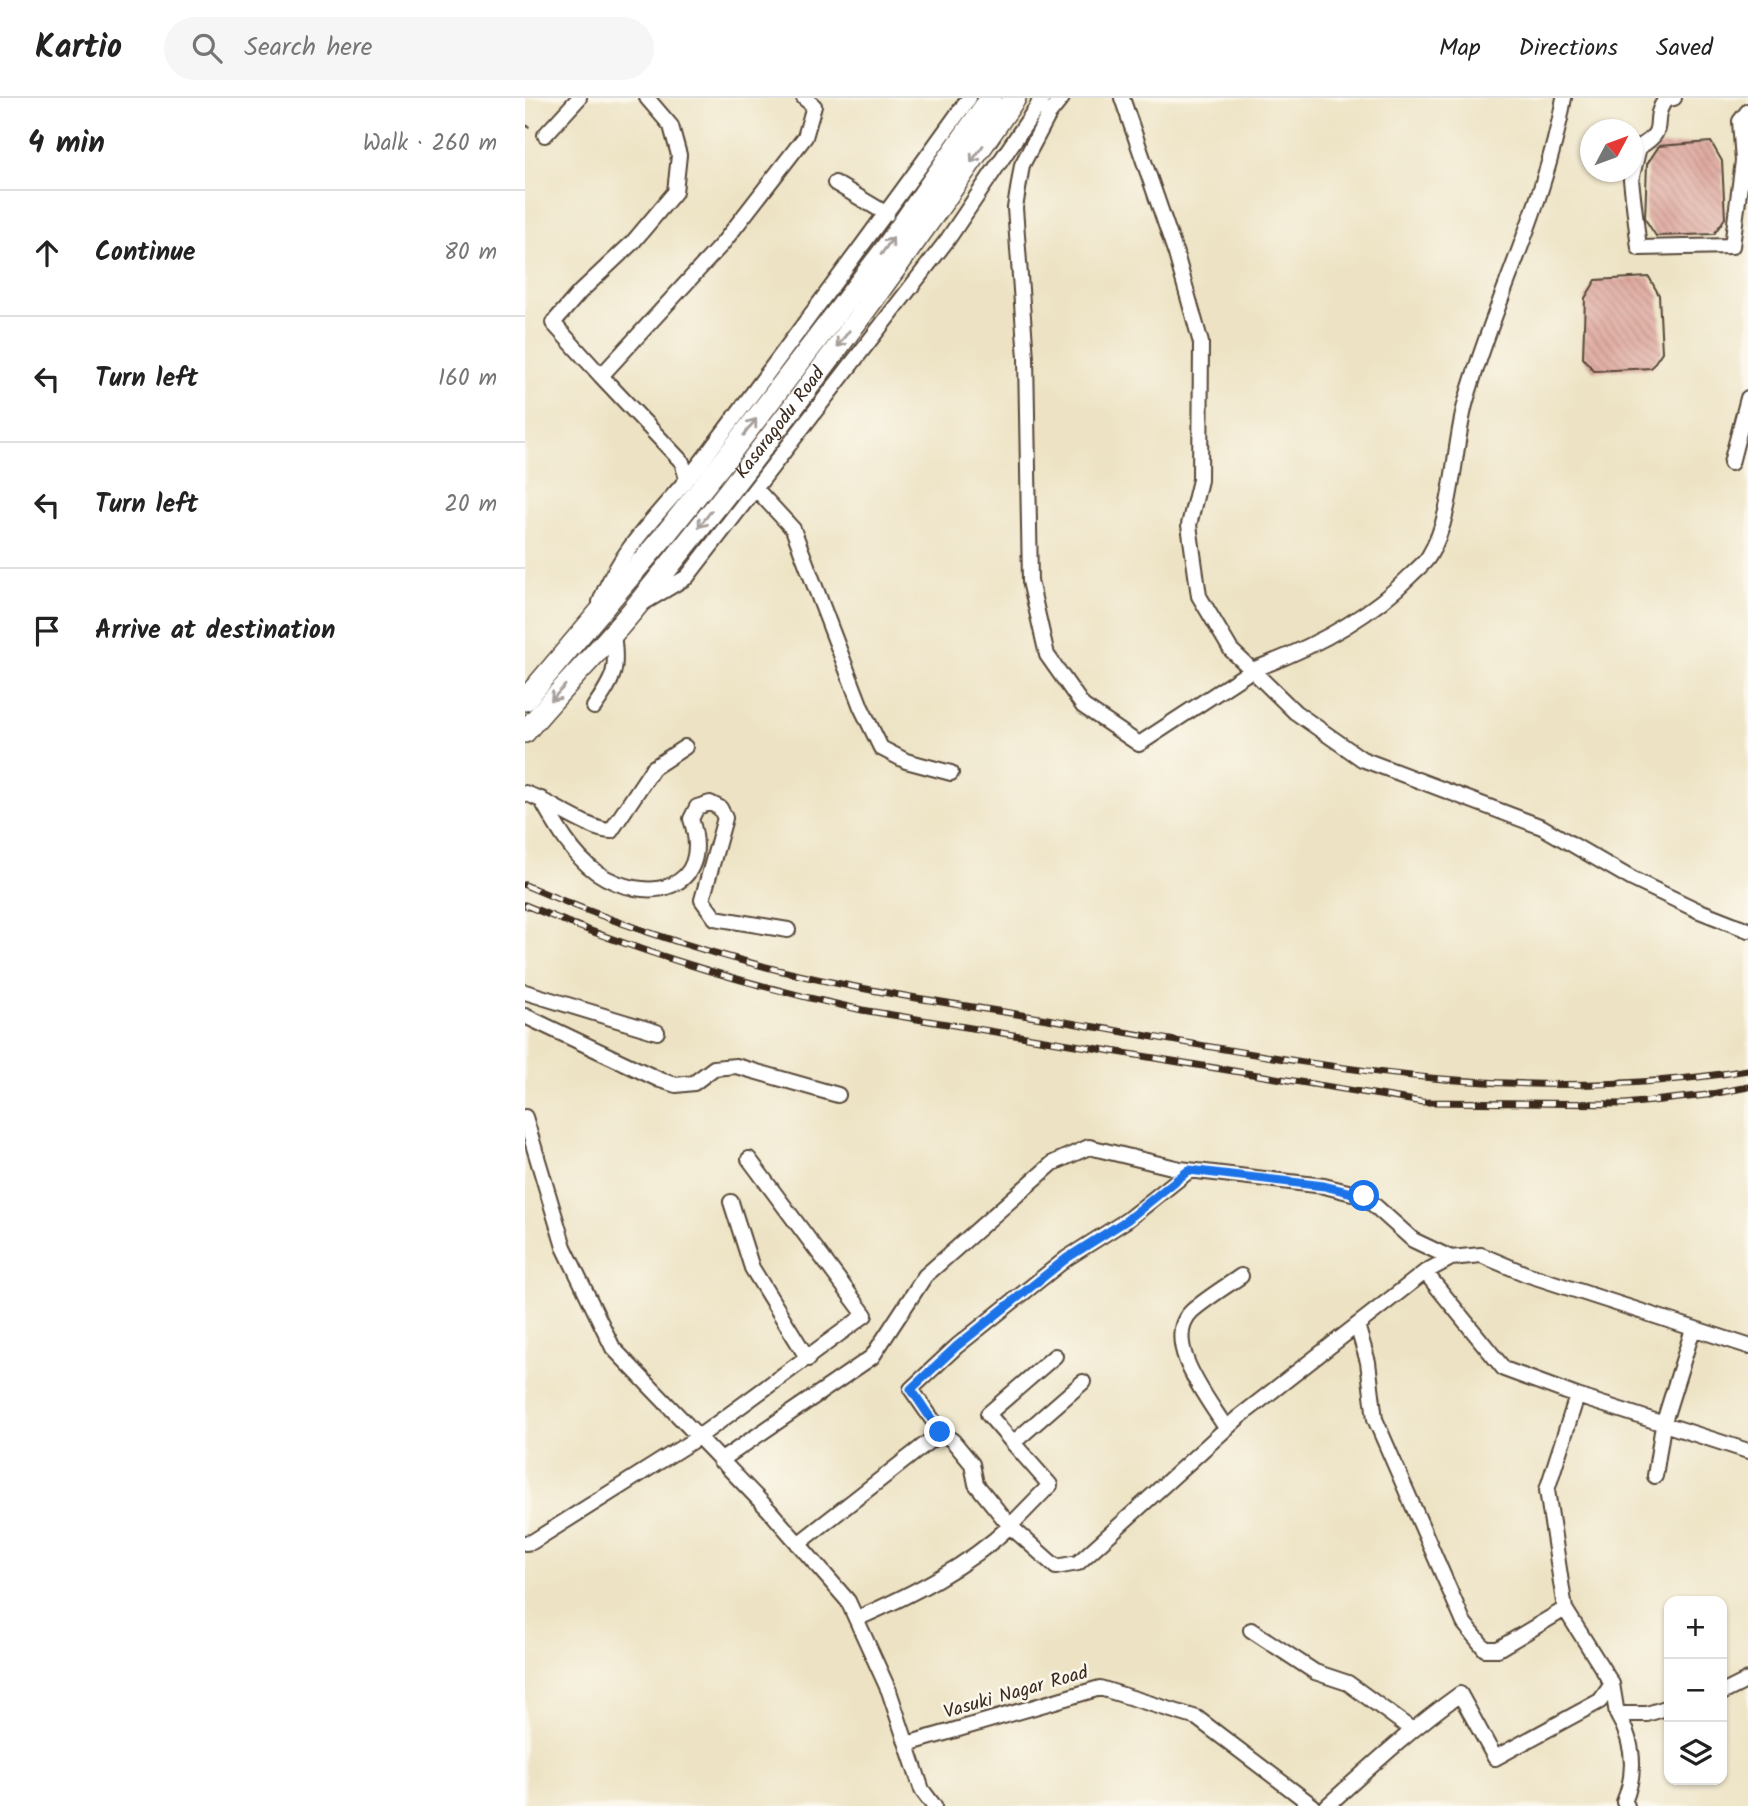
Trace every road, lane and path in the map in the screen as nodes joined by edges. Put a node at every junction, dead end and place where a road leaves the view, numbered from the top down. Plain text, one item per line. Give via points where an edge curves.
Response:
1 (579, 98) edge
2 (647, 98) edge
3 (804, 98) edge
4 (969, 98) edge
5 (991, 98) edge
6 (1015, 98) edge
7 (1062, 98) edge
8 (1122, 98) edge
9 (1564, 98) edge
10 (1674, 98) edge
11 (1043, 105) edge
12 (1748, 111) edge
13 (545, 135) dead end
14 (835, 183) dead end
15 (887, 214) junction
16 (601, 376) junction
17 (1748, 398) edge
18 (702, 460) junction
19 (682, 462) junction
20 (1731, 463) dead end
21 (687, 479) junction
22 (756, 489) junction
23 (634, 609) junction
24 (596, 618) junction
25 (613, 634) junction
26 (1252, 670) junction
27 (531, 694) edge
28 (594, 707) dead end
29 (525, 732) edge
30 (685, 747) dead end
31 (951, 774) dead end
32 (525, 793) edge
33 (541, 799) junction
34 (788, 930) dead end
35 (1748, 930) edge
36 (525, 992) edge
37 (525, 1016) edge
38 (657, 1032) dead end
39 (838, 1095) dead end
40 (525, 1117) edge
41 (749, 1159) dead end
42 (1189, 1170) junction
43 (731, 1202) dead end
44 (1451, 1258) junction
45 (1425, 1272) junction
46 (1241, 1276) dead end
47 (1357, 1325) junction
48 (1693, 1329) junction
49 (1748, 1346) edge
50 (1055, 1356) dead end
51 (808, 1359) junction
52 (1083, 1382) dead end
53 (1577, 1396) junction
54 (1663, 1425) junction
55 (1226, 1428) junction
56 (940, 1432) junction
57 (698, 1438) junction
58 (1013, 1443) junction
59 (1748, 1451) edge
60 (720, 1461) junction
61 (1655, 1476) dead end
62 (1010, 1526) junction
63 (525, 1544) edge
64 (798, 1544) junction
65 (1565, 1609) junction
66 (856, 1619) junction
67 (1251, 1630) dead end
68 (1748, 1680) edge
69 (1612, 1685) junction
70 (1727, 1690) edge
71 (1664, 1709) edge
72 (1617, 1714) junction
73 (1411, 1729) junction
74 (907, 1744) junction
75 (934, 1806) edge
76 (1313, 1806) edge
77 (1327, 1806) edge
78 (1627, 1806) edge

1 - 13 street
2 - 16 street via 671,126 680,155 675,192 633,242 552,323
3 - 16 street via 814,106 805,137 723,243
4 - 15 street
24 -> 5 highway, Kasaragodu Road via 876,262
6 -> 23 highway, Kasaragodu Road via 891,276
7 - 11 street
8 - 26 street via 1201,343 1200,480 1189,525 1199,596 1231,650
9 - 26 street via 1555,148 1466,403 1442,520 1429,557 1395,591 1355,620 1294,655
10 - 12 street via 1665,100 1657,111 1655,138 1639,147 1631,180 1639,247 1732,246 1743,161 1740,121
11 - 22 street via 948,239
11 - 26 street via 1022,165 1015,208 1026,358 1030,581 1047,655 1083,706 1139,744
14 - 15 street
15 - 18 street
16 - 19 street
17 - 20 street
18 - 19 street
18 - 21 street
19 - 21 street
21 - 24 street via 632,543 600,600
22 - 23 street via 687,577
22 - 31 street via 793,529 881,748
23 - 25 highway, Kasaragodu Road
24 - 27 highway, Kasaragodu Road
25 - 28 street via 617,668
25 -> 29 highway, Kasaragodu Road
26 - 35 street via 1295,712 1362,759 1542,827 1697,910
30 - 33 street via 653,768 611,831 602,831
32 - 33 street
33 - 34 street via 593,870 646,891 666,890 682,881 690,871 696,838 691,819 697,807 710,803 720,808 725,818 704,887 706,908 715,918
36 - 38 street
37 - 39 street via 676,1085 694,1083 714,1068 736,1066
40 - 57 street via 564,1247 613,1348
41 - 51 street via 865,1315
42 - 44 street via 1324,1186 1364,1196 1413,1240
42 - 56 street via 1127,1220 1067,1258 911,1389
42 - 60 street via 1089,1147 1053,1163 925,1276 872,1357
43 - 51 street via 752,1268
44 - 45 street
44 - 48 street via 1481,1255
45 - 47 street
45 - 53 street via 1504,1369
46 - 55 street via 1191,1313 1179,1340
47 - 55 street
47 - 65 street via 1368,1362 1375,1419 1464,1623 1485,1648 1498,1649
48 - 49 street
48 - 54 street
50 - 58 street via 988,1414
51 - 57 street
52 - 58 street
53 - 54 street
53 - 65 street via 1547,1490
54 - 59 street
54 - 61 street
55 - 62 street via 1078,1563 1056,1567
56 - 62 street via 972,1464 976,1484
56 - 64 street
57 - 60 street
57 - 63 street
58 - 62 street via 1050,1485
60 - 64 street
62 - 66 street via 984,1550
64 - 66 street via 848,1601
65 - 69 street
66 - 74 street
67 - 73 street via 1315,1672 1348,1683
68 - 70 street
69 - 72 street
69 - 73 street via 1601,1701 1495,1758 1460,1694
71 - 72 street
72 - 78 street via 1630,1734 1632,1783 1624,1802
73 - 77 street via 1398,1746
74 - 75 street via 922,1790
74 - 76 street, Vasuki Nagar Road via 1100,1688 1197,1718

